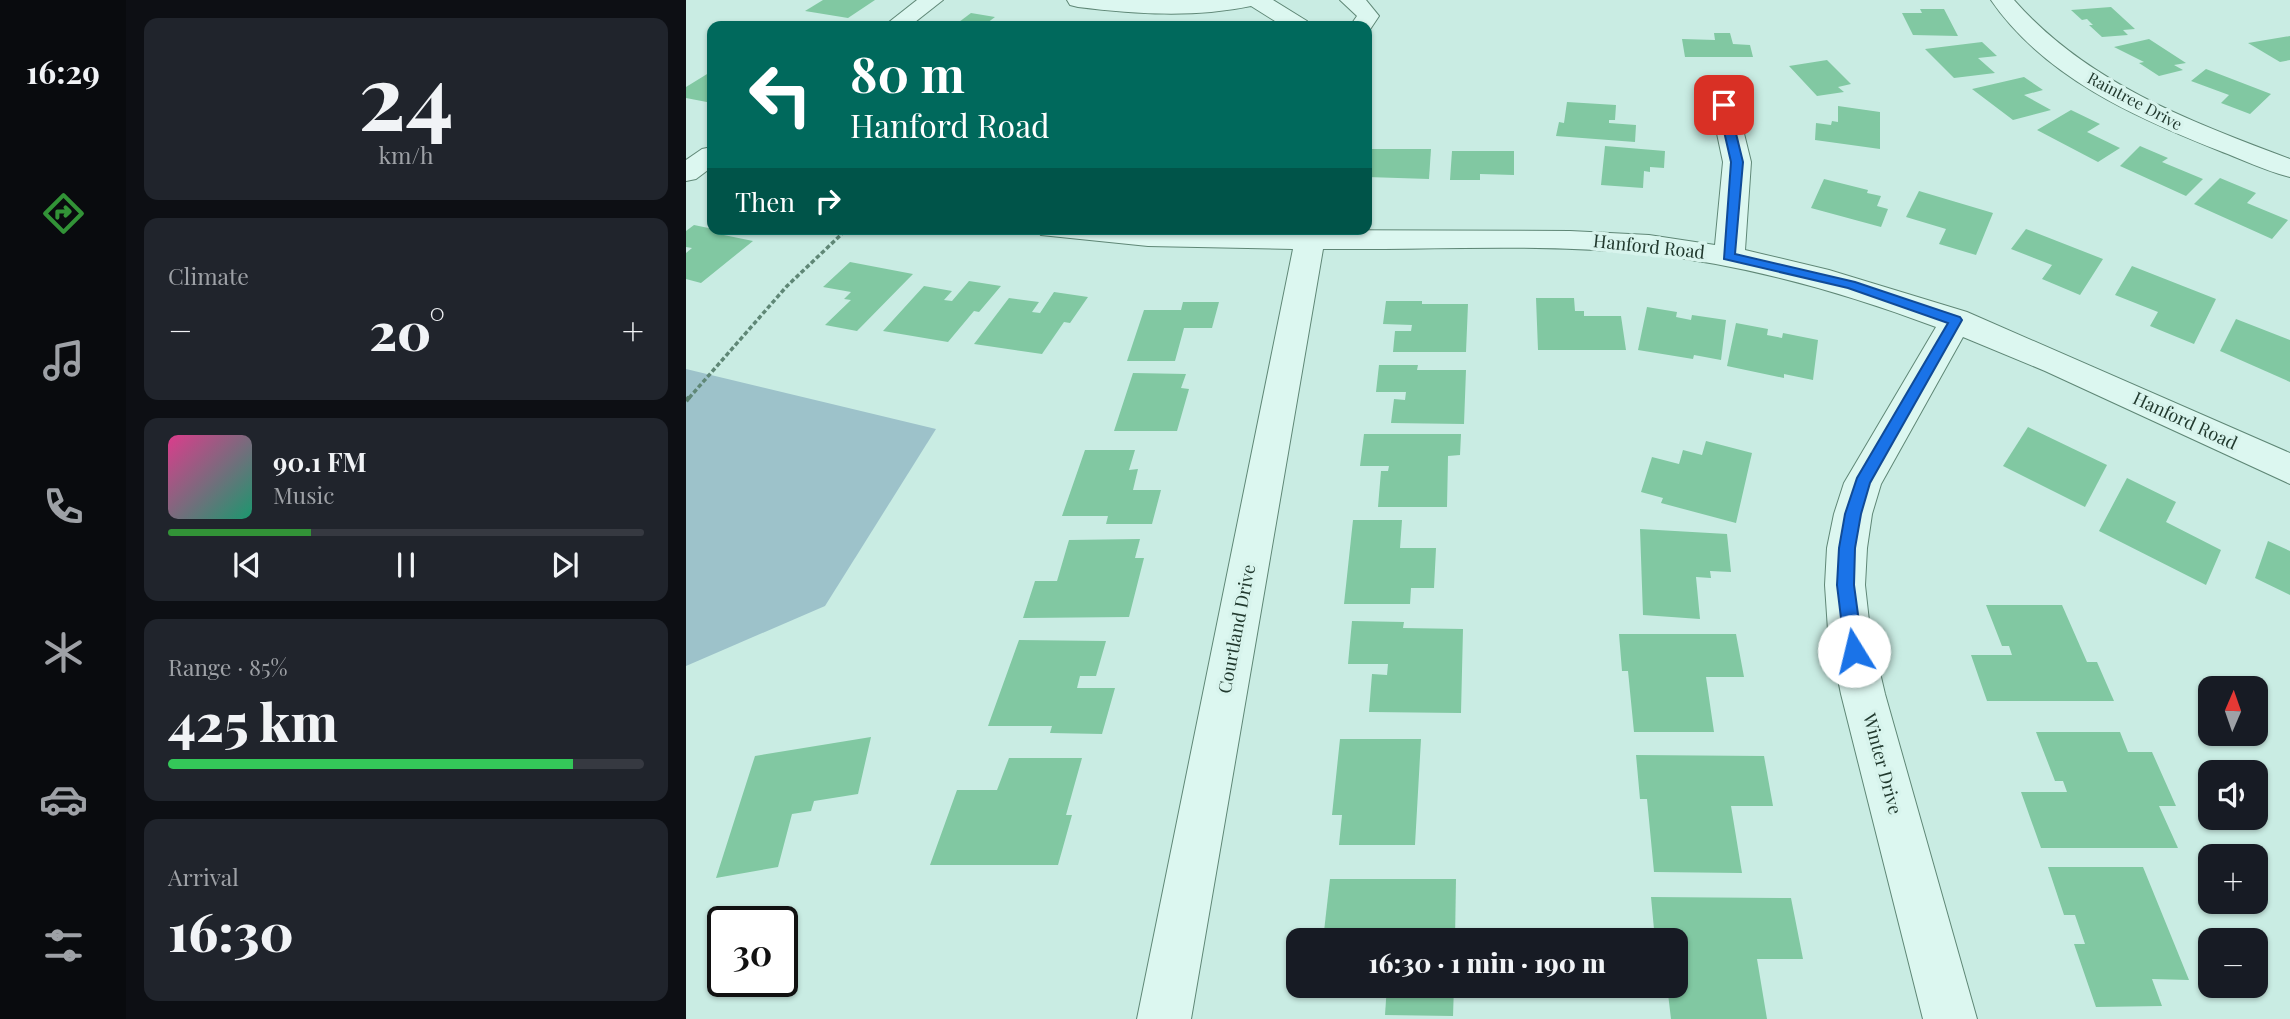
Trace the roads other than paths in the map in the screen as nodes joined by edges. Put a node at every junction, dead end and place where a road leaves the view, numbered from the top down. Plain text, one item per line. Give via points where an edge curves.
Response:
1 (932, 0) edge
2 (1078, 0) edge
3 (1247, 0) edge
4 (1257, 0) edge
5 (1351, 0) edge
6 (2002, 0) edge
7 (902, 21) edge
8 (1291, 21) edge
9 (1364, 21) edge
10 (1724, 105) dead end
11 (2290, 169) edge
12 (1122, 235) edge
13 (1310, 240) junction
14 (1729, 256) junction
15 (1956, 320) junction
16 (2290, 469) edge
17 (1164, 1019) edge
18 (1950, 1019) edge

1 - 7 street
2 - 3 street via 1166,8
4 - 8 street
5 - 9 street via 1364,9 1368,16
6 - 11 street, Raintree Drive via 2031,34 2101,85 2208,138
10 - 14 street via 1737,162
12 - 13 street, Hanford Road
13 - 14 street, Hanford Road via 1566,240
13 - 17 street, Courtland Drive
14 - 15 street, Hanford Road via 1851,285
15 - 16 street, Hanford Road
15 - 18 street, Winter Drive via 1863,483 1847,548 1845,585 1863,694

